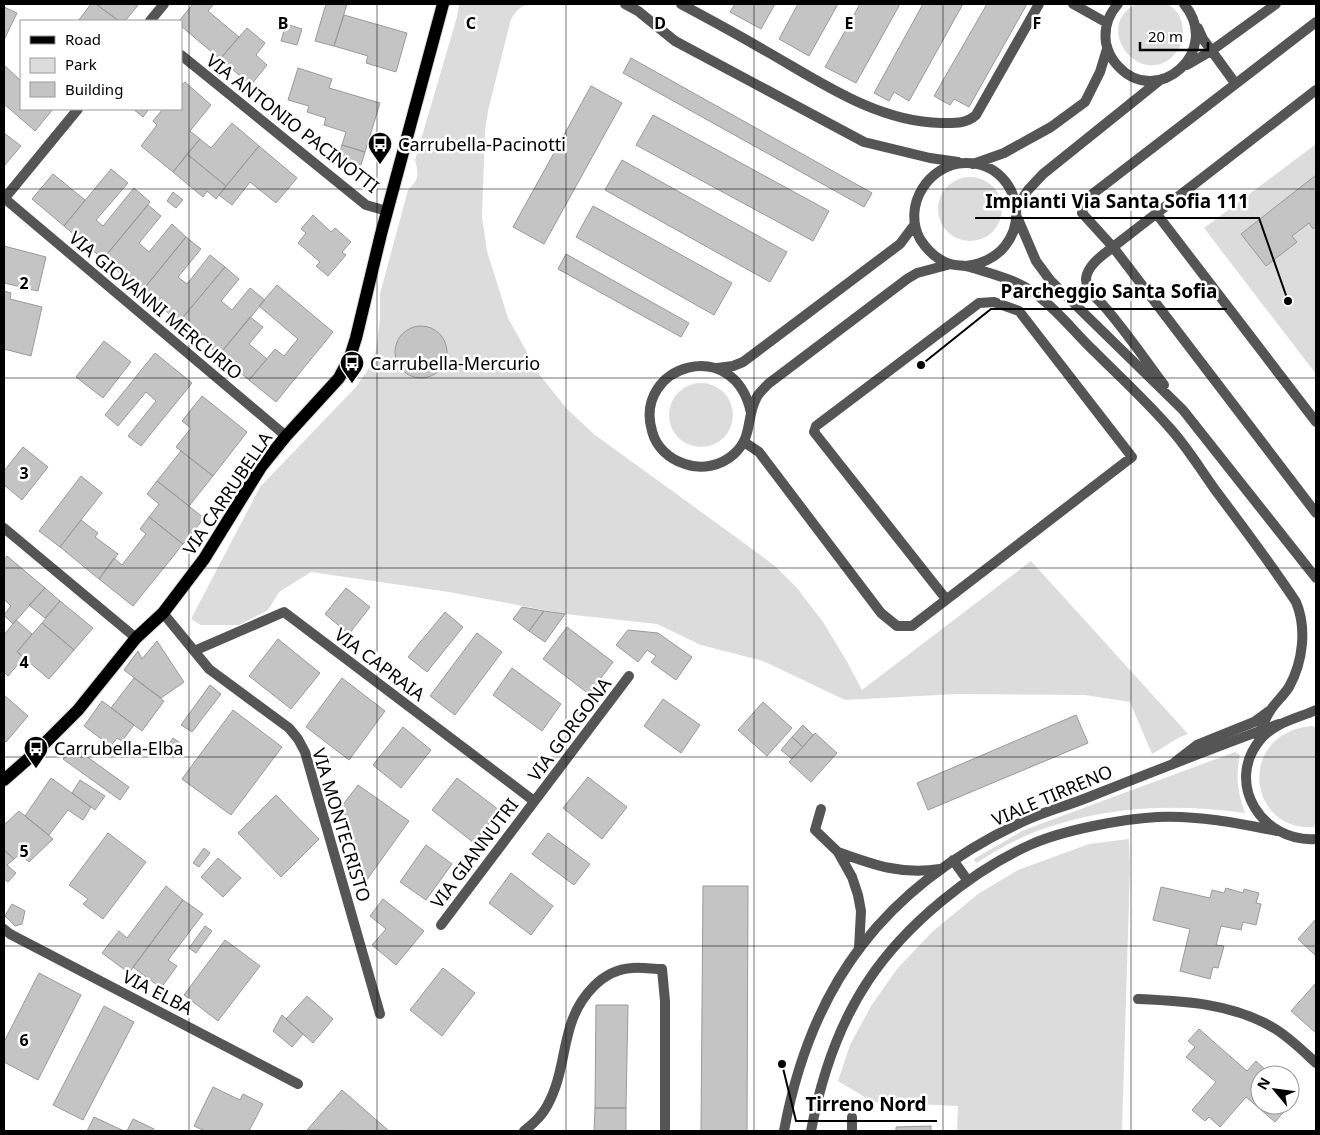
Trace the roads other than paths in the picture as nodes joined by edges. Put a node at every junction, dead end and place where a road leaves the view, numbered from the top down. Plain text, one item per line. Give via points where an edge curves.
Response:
1 (164, 4) edge
2 (443, 4) edge
3 (625, 4) edge
4 (681, 4) edge
5 (1039, 4) edge
6 (1073, 4) edge
7 (1118, 4) edge
8 (1184, 4) edge
9 (1276, 4) edge
10 (151, 20) edge
11 (1107, 22) junction
12 (1316, 22) edge
13 (1195, 23) junction
14 (1107, 49) junction
15 (1211, 51) junction
16 (182, 56) edge
17 (1182, 68) junction
18 (1160, 80) junction
19 (1235, 83) junction
20 (1316, 90) edge
21 (77, 110) edge
22 (969, 163) junction
23 (4, 198) edge
24 (1017, 206) junction
25 (387, 211) junction
26 (1156, 213) junction
27 (1017, 218) junction
28 (915, 224) junction
29 (1113, 247) junction
30 (951, 264) junction
31 (966, 266) junction
32 (716, 368) junction
33 (1182, 410) junction
34 (751, 413) junction
35 (1316, 422) edge
36 (286, 436) junction
37 (744, 442) junction
38 (1316, 513) edge
39 (4, 528) edge
40 (1316, 578) edge
41 (946, 599) junction
42 (163, 614) junction
43 (136, 638) junction
44 (194, 651) junction
45 (629, 676) dead end
46 (1272, 708) junction
47 (1316, 715) edge
48 (1279, 724) junction
49 (1260, 731) junction
50 (1253, 752) junction
51 (1174, 763) junction
52 (4, 780) edge
53 (534, 801) junction
54 (821, 809) dead end
55 (1277, 830) junction
56 (1303, 839) junction
57 (1316, 839) edge
58 (1316, 844) edge
59 (838, 852) junction
60 (953, 860) junction
61 (940, 869) junction
62 (968, 881) junction
63 (441, 925) dead end
64 (4, 929) edge
65 (859, 949) junction
66 (1138, 999) dead end
67 (380, 1014) dead end
68 (1316, 1062) edge
69 (298, 1084) dead end
70 (852, 1117) dead end
71 (524, 1131) edge
72 (665, 1131) edge
73 (784, 1131) edge
74 (811, 1131) edge
75 (852, 1131) edge

1 - 10 street
2 - 25 main road, VIA CARRUBELLA
3 - 22 street via 675,41 864,142 930,158
4 - 5 street via 869,107 891,116 926,123 959,123 970,121 976,115
6 - 11 street
7 - 11 street
8 - 13 street
9 - 15 street
11 - 14 street
12 - 19 street
13 - 15 street
13 - 17 street via 1195,49
14 - 18 street via 1118,66 1134,78
14 - 22 street via 1085,102 1051,127 1004,152
15 - 17 street
15 - 19 street
16 - 25 street, VIA ANTONIO PACINOTTI via 366,206
17 - 18 street
18 - 24 street via 1043,174
19 - 29 street via 1086,199 1082,213
20 - 26 street
21 - 23 street
22 - 24 street via 997,174 1013,194
22 - 28 street via 936,172 926,182 916,202
23 - 36 street, VIA GIOVANNI MERCURIO
24 - 27 street
25 - 36 main road, VIA CARRUBELLA via 350,357 339,378
26 - 29 street
26 - 35 street
27 - 31 street via 1015,230 1001,252 979,265
27 - 33 street via 1036,261 1050,280
28 - 30 street via 927,249
28 - 32 street via 900,244 743,362
29 - 33 street via 1093,264 1086,279 1089,289 1116,320
29 - 38 street
30 - 31 street
30 - 34 street via 907,279 768,384 756,398
31 - 46 street via 1027,288 1082,339 1169,427 1286,587 1301,614 1300,655 1289,687
32 - 34 street via 744,390
32 - 37 street via 690,366 665,380 655,392 650,407 654,438 675,461 698,467 721,463
33 - 40 street
34 - 37 street
36 - 42 main road, VIA CARRUBELLA via 261,466 204,559
37 - 41 street via 759,452 881,613 897,626 912,626
39 - 43 street
41 - 41 street via 814,432 816,426 979,302 994,302 1019,311 1132,457
42 - 43 main road, VIA CARRUBELLA
42 - 44 street, VIA MONTECRISTO
43 - 52 main road, VIA CARRUBELLA via 78,710
44 - 53 street, VIA CAPRAIA via 284,612
44 - 67 street, VIA MONTECRISTO via 209,669 289,728 305,752
45 - 53 street, VIA GORGONA
46 - 49 street
46 - 51 street via 1254,722 1197,745
47 - 48 street, VIALE TIRRENO
48 - 49 street, VIALE TIRRENO
48 - 50 street via 1268,731
49 - 50 street
49 - 51 street, VIALE TIRRENO
50 - 55 street via 1248,770 1248,790 1258,813
51 - 60 street, VIALE TIRRENO via 1022,822
53 - 63 street, VIA GIANNUTRI
54 - 59 street via 815,830
55 - 56 street
55 - 62 street via 1205,819 1157,817 1130,820 1058,835 1032,844
56 - 57 street
56 - 58 street
59 - 61 street via 900,870
59 - 65 street via 858,895 861,911
60 - 61 street, VIALE TIRRENO
60 - 62 street
61 - 65 street, VIALE TIRRENO via 908,895
62 - 74 street via 906,934 868,981 832,1053 822,1080
64 - 69 street, VIA ELBA
65 - 73 street, VIALE TIRRENO via 835,984 812,1032 795,1080
66 - 68 street via 1173,1000 1246,1014 1272,1027
70 - 75 street
71 - 72 street via 547,1106 560,1069 570,1023 578,1006 599,981 613,972 631,968 662,969

